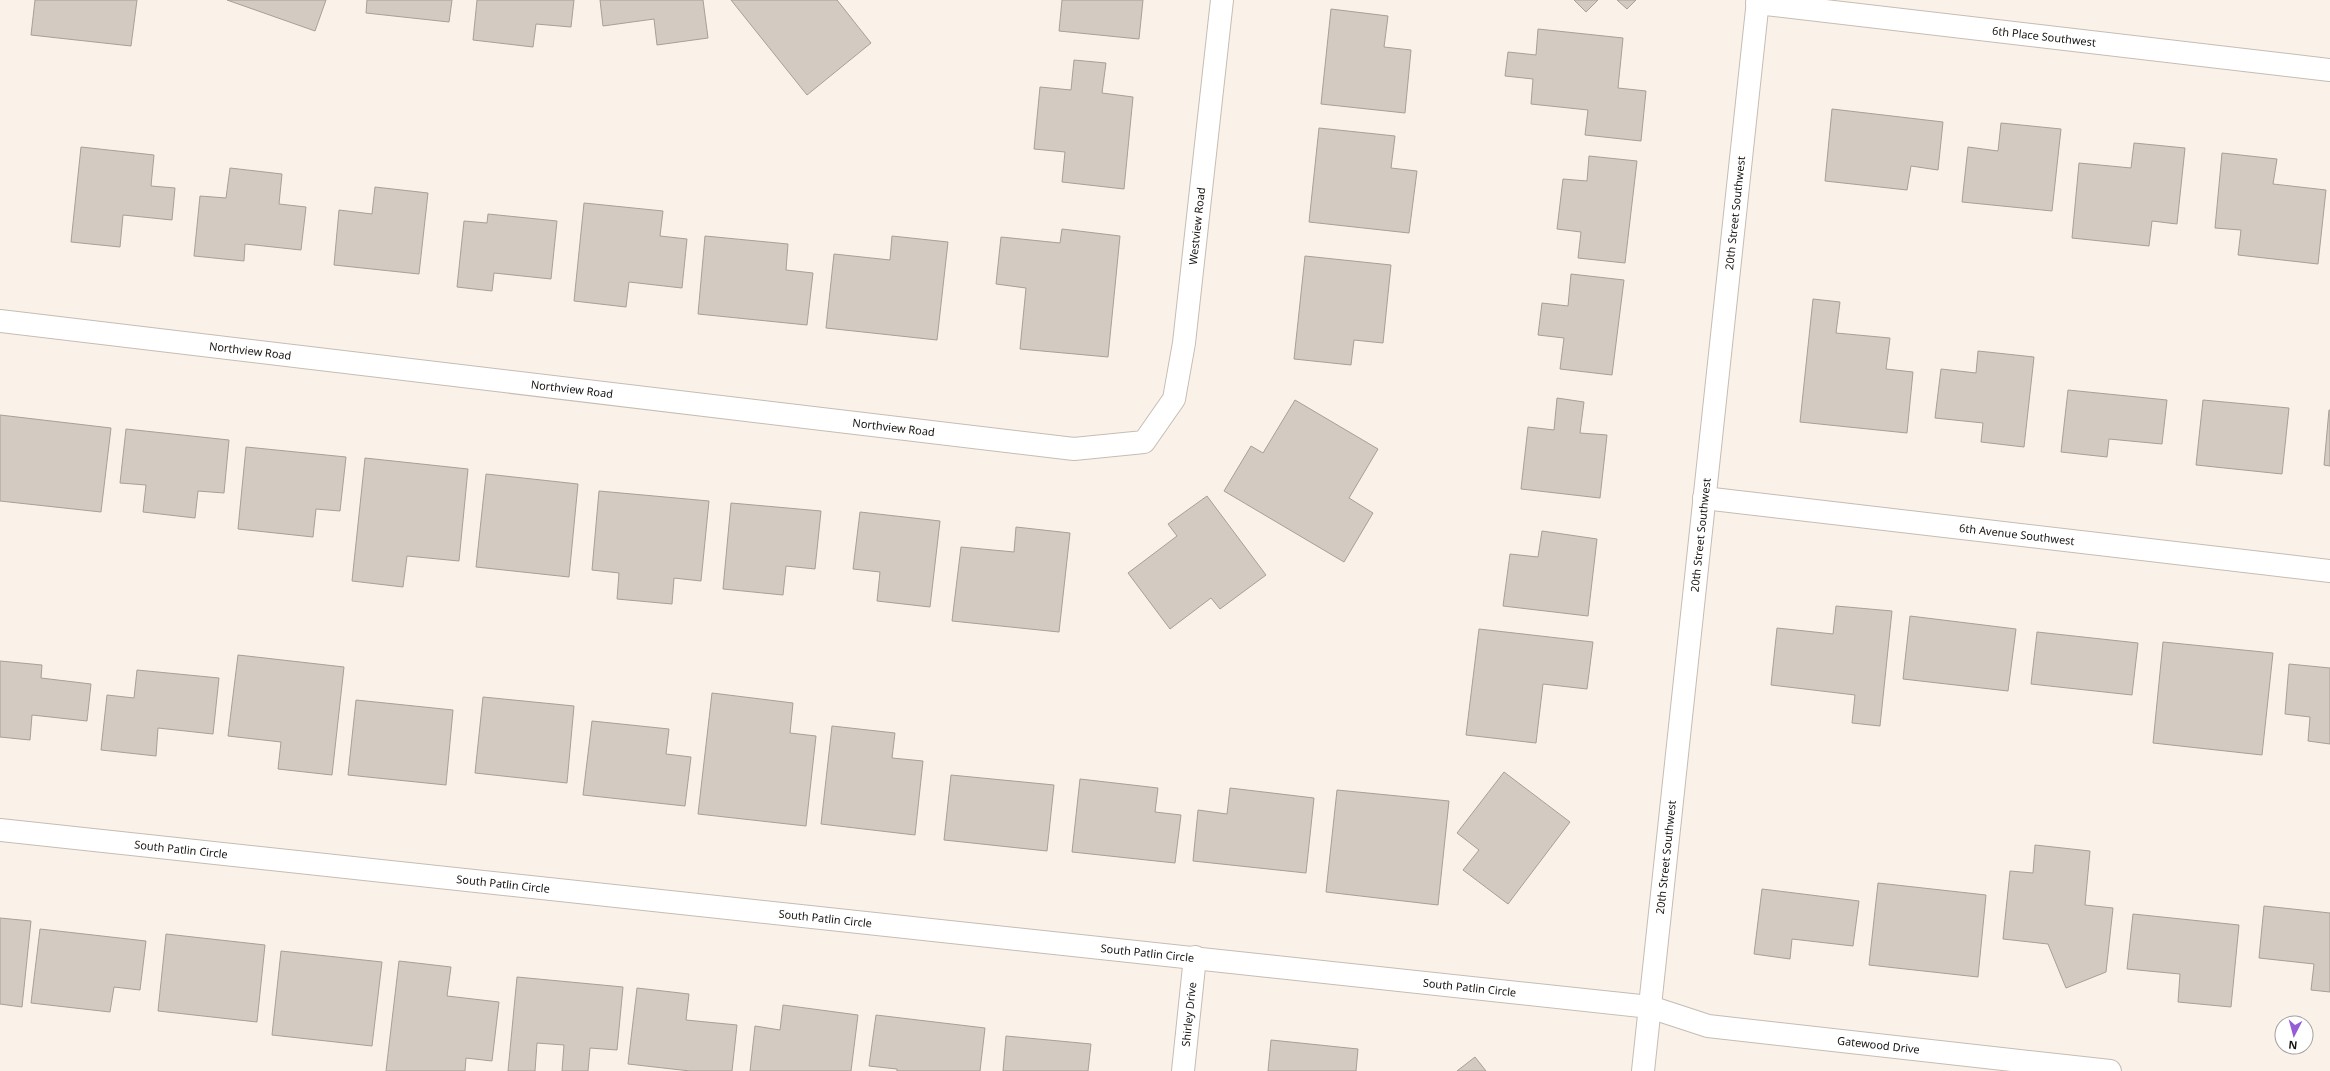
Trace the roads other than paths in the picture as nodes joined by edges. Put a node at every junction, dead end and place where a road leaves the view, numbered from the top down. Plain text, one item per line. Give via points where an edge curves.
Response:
1 (1222, 0) edge
2 (1758, 2) edge
3 (2330, 70) edge
4 (0, 321) edge
5 (1144, 442) joint
6 (1704, 498) junction
7 (2330, 571) edge
8 (0, 830) edge
9 (1195, 957) junction
10 (1650, 1007) junction
11 (1183, 1071) edge
12 (1643, 1071) edge
13 (2110, 1071) edge

1 - 5 street, Westview Road via 1184,343 1174,398
2 - 3 street, 6th Place Southwest
2 - 6 street, 20th Street Southwest
4 - 5 street, Northview Road via 1074,449
6 - 7 street, 6th Avenue Southwest
6 - 10 street, 20th Street Southwest
8 - 9 street, South Patlin Circle
9 - 10 street, South Patlin Circle
9 - 11 street, Shirley Drive
10 - 12 street, 20th Street Southwest
10 - 13 street, Gatewood Drive via 1708,1026

